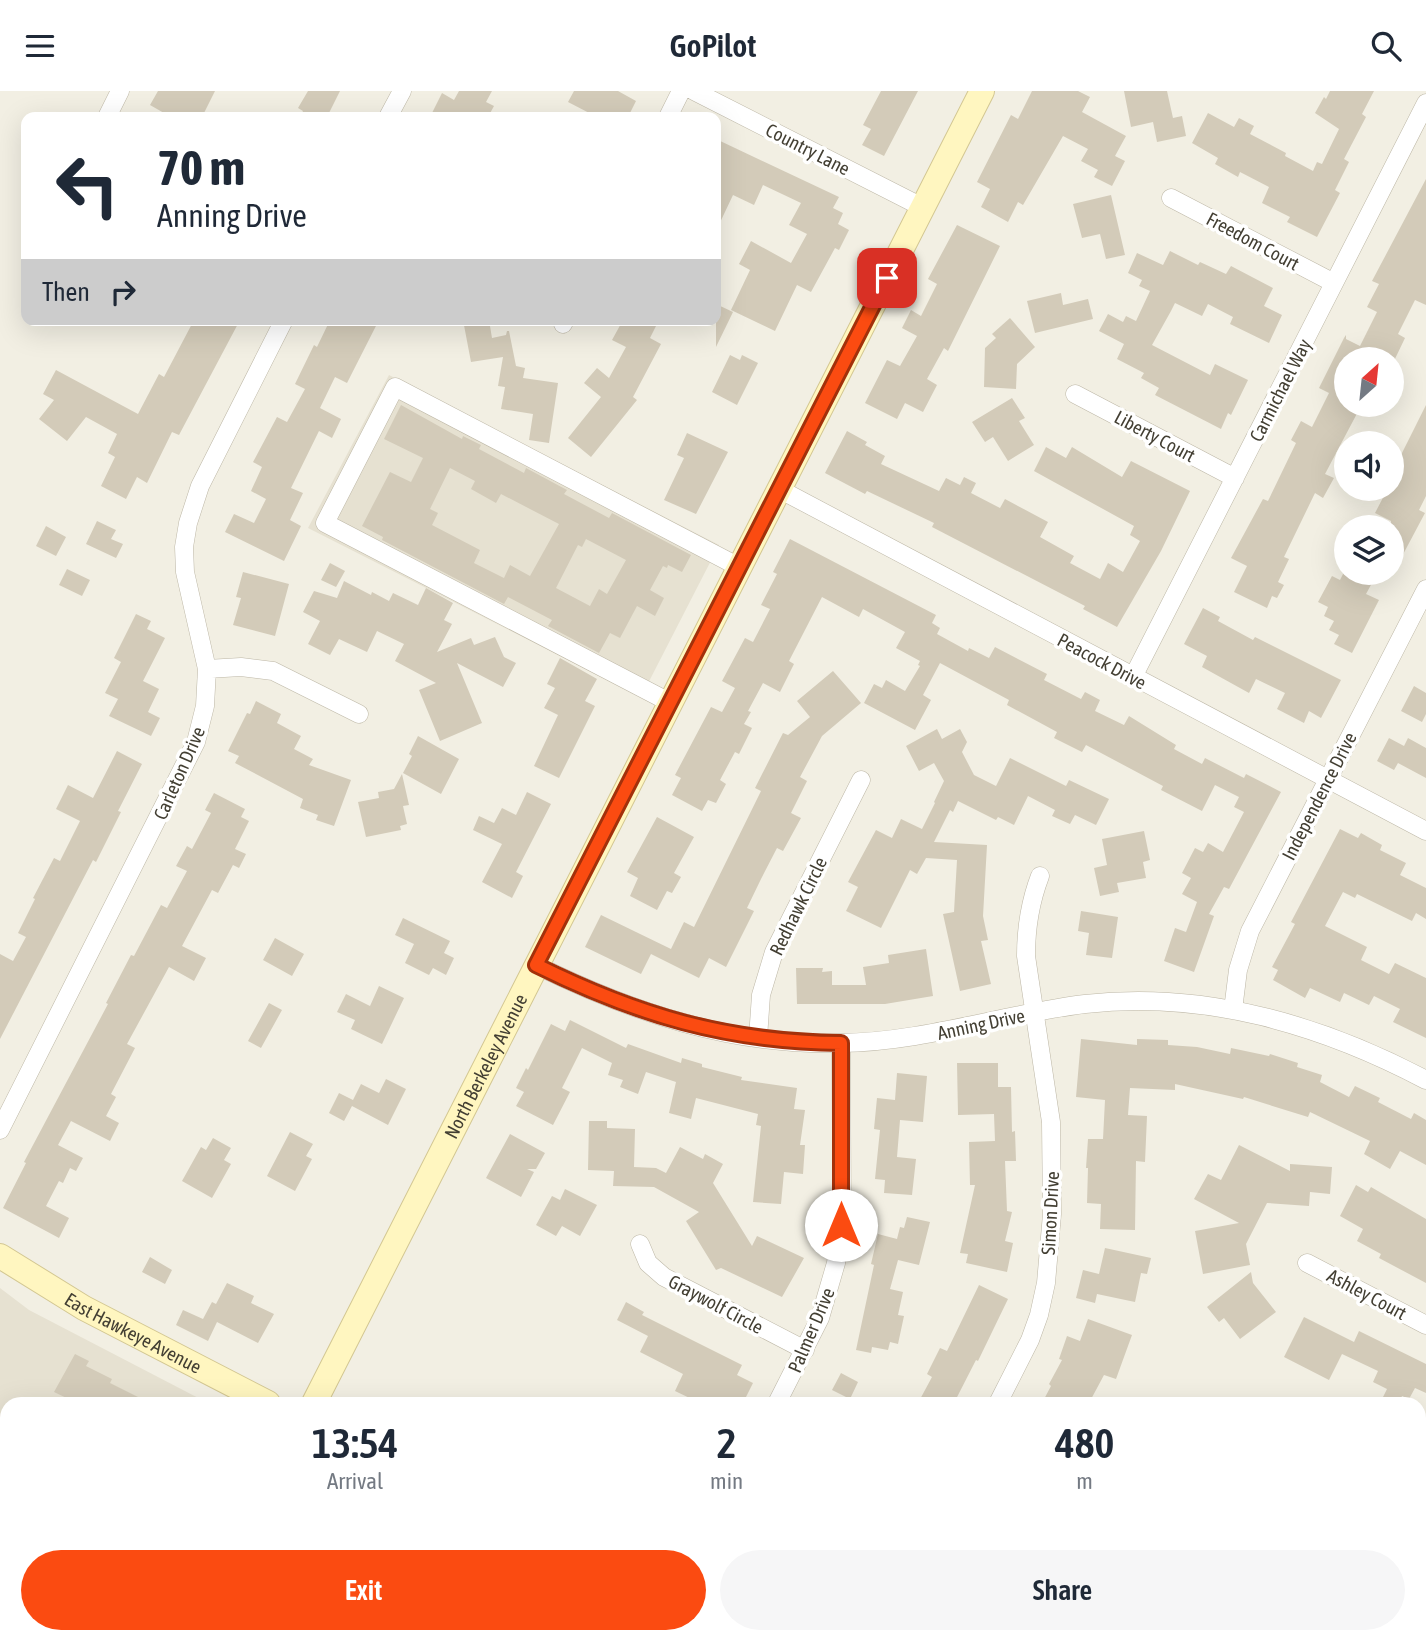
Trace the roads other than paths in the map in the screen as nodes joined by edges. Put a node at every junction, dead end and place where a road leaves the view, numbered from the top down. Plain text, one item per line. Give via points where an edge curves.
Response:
1 (120, 91) edge
2 (402, 91) edge
3 (681, 91) edge
4 (694, 91) edge
5 (982, 91) edge
6 (1426, 103) edge
7 (110, 112) edge
8 (391, 112) edge
9 (670, 112) edge
10 (1171, 198) dead end
11 (922, 208) junction
12 (1335, 283) junction
13 (281, 326) edge
14 (1075, 394) dead end
15 (1235, 478) junction
16 (779, 489) junction
17 (739, 567) junction
18 (1426, 589) edge
19 (207, 669) junction
20 (1133, 677) junction
21 (669, 702) junction
22 (359, 714) dead end
23 (1328, 779) junction
24 (861, 780) dead end
25 (1426, 831) edge
26 (1040, 876) dead end
27 (536, 965) junction
28 (1233, 1010) junction
29 (1034, 1013) junction
30 (758, 1038) junction
31 (841, 1043) junction
32 (1426, 1080) edge
33 (0, 1130) edge
34 (640, 1244) dead end
35 (0, 1256) edge
36 (1307, 1263) dead end
37 (1426, 1325) edge
38 (805, 1350) junction
39 (256, 1397) edge
40 (317, 1397) edge
41 (780, 1397) edge
42 (1001, 1397) edge

1 - 7 street
2 - 8 street
3 - 9 street
4 - 11 street, Country Lane
5 - 11 street, North Berkeley Avenue
6 - 12 street, Carmichael Way
10 - 12 street, Freedom Court
11 - 16 street, North Berkeley Avenue
12 - 15 street, Carmichael Way
13 - 19 street, Carleton Drive via 200,486 188,523 185,572
14 - 15 street, Liberty Court
15 - 20 street, Carmichael Way
16 - 17 street, North Berkeley Avenue
16 - 20 street, Peacock Drive
17 - 21 street, North Berkeley Avenue
17 - 21 street via 395,387 325,523
18 - 23 street, Independence Drive
19 - 22 street via 273,671
19 - 33 street, Carleton Drive via 203,716 188,759
20 - 23 street, Peacock Drive
21 - 27 street, North Berkeley Avenue
23 - 25 street, Peacock Drive
23 - 28 street, Independence Drive via 1250,931 1237,970
24 - 30 street, Redhawk Circle via 774,952 761,995
26 - 29 street, Simon Drive via 1026,939
27 - 30 street, Anning Drive via 642,1011
27 - 40 street, North Berkeley Avenue
28 - 29 street, Anning Drive via 1137,1002
28 - 32 street, Anning Drive via 1328,1035
29 - 31 street, Anning Drive via 936,1034
29 - 42 street, Simon Drive via 1052,1142 1047,1268 1035,1328
30 - 31 street, Anning Drive
31 - 38 street, Palmer Drive via 841,1233 830,1290
34 - 38 street, Graywolf Circle via 645,1257 664,1277
35 - 39 street, East Hawkeye Avenue via 84,1308
36 - 37 street, Ashley Court
38 - 41 street, Palmer Drive

